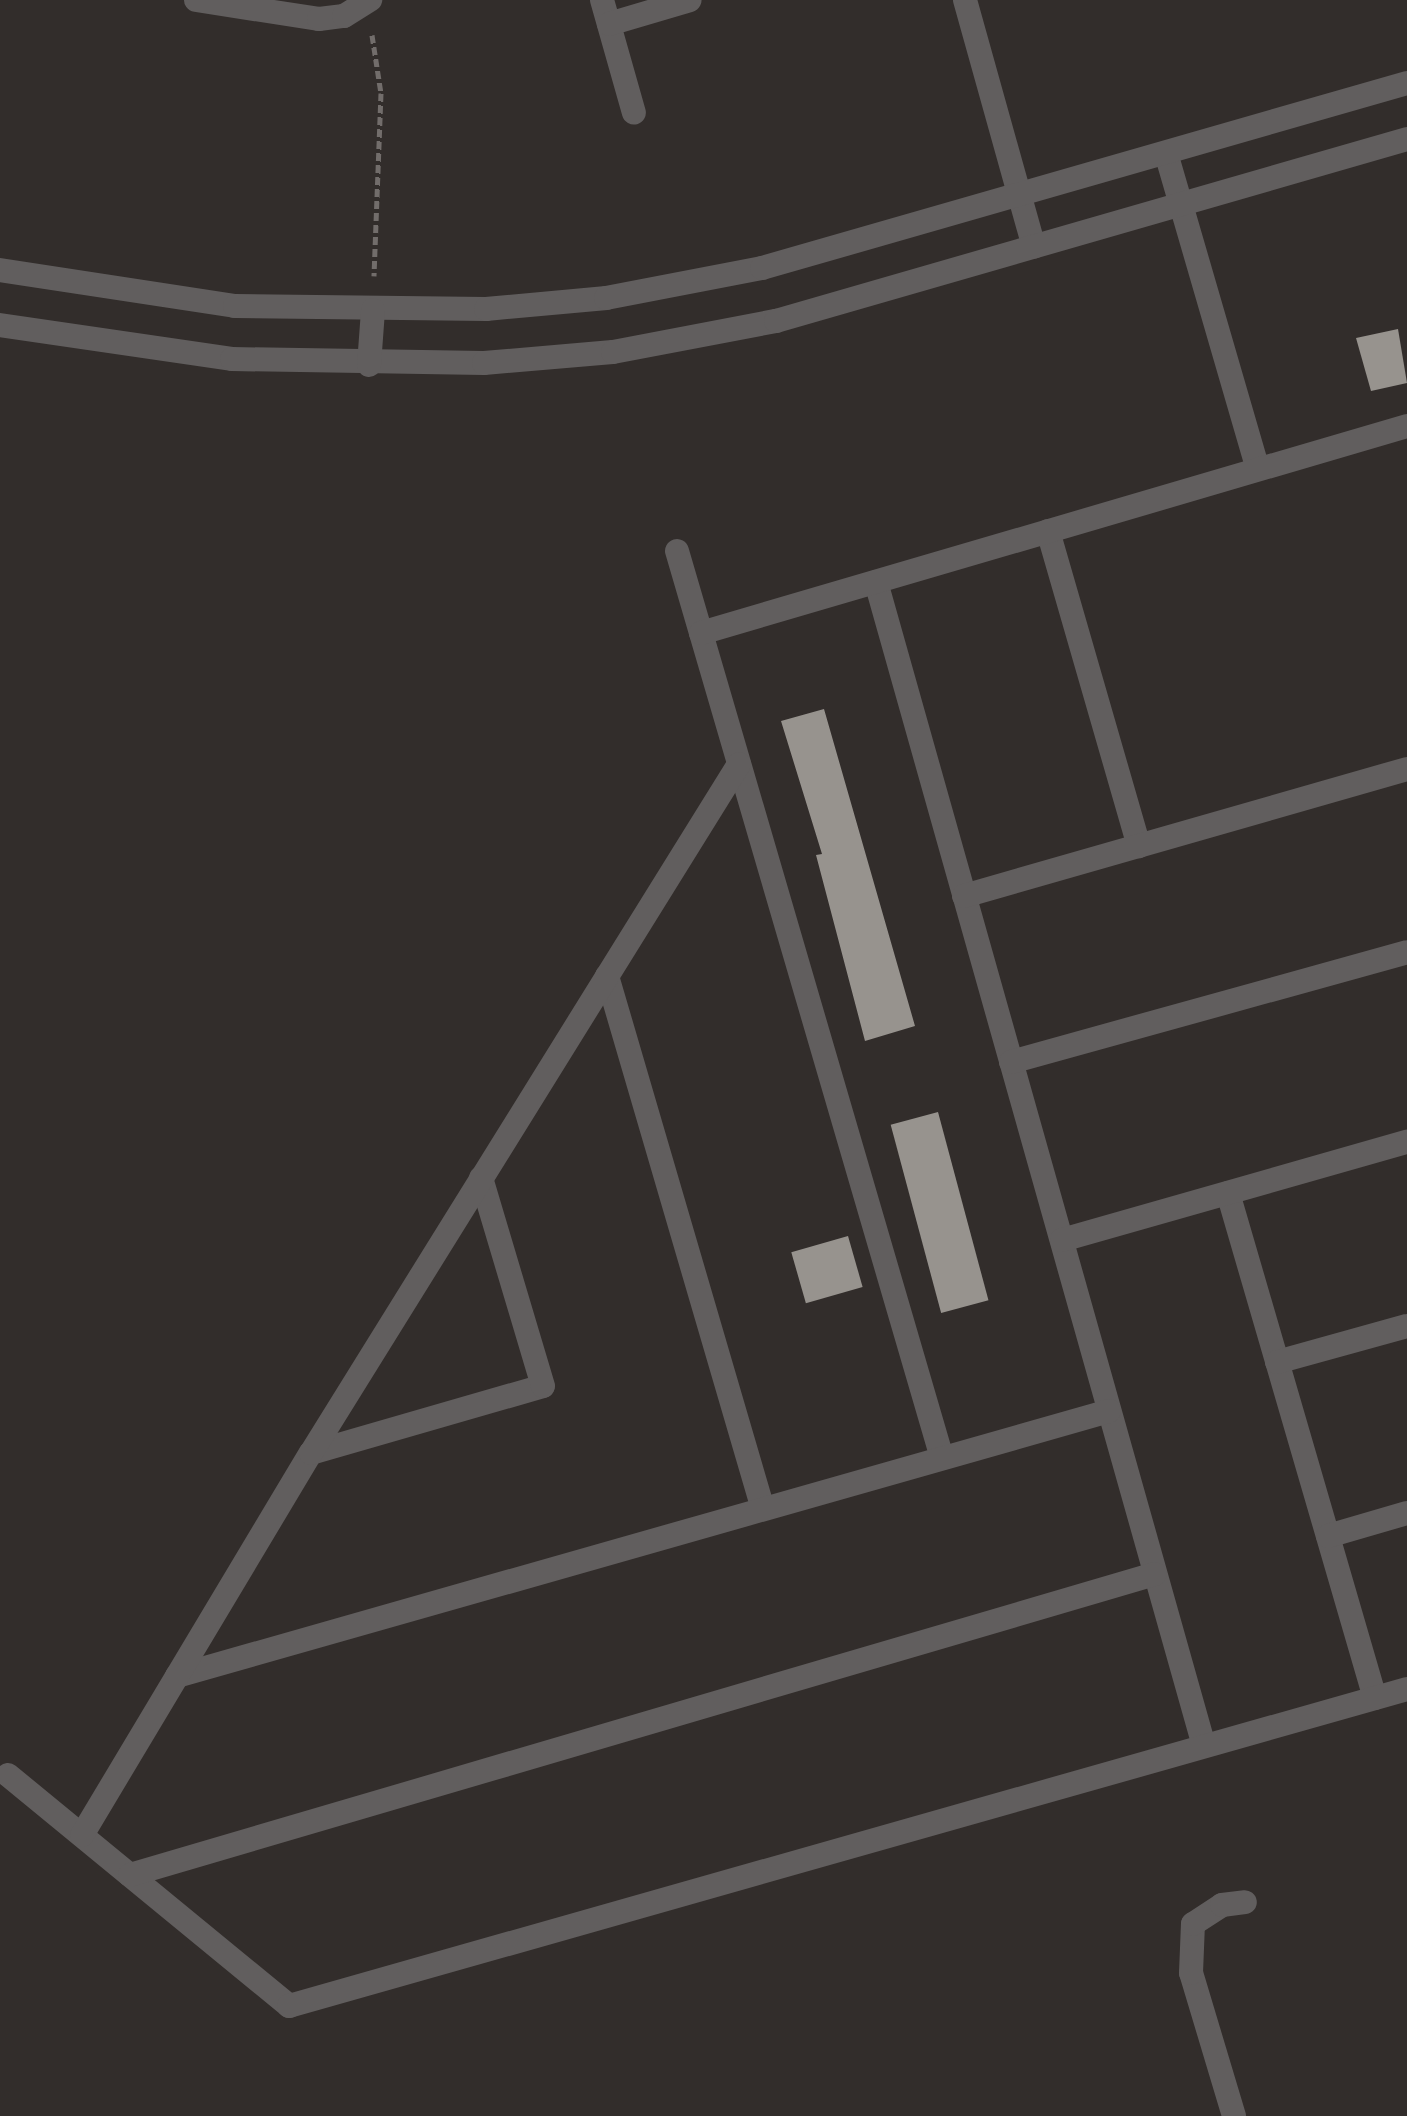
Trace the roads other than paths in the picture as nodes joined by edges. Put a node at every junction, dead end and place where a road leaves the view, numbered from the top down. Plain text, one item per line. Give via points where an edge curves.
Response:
1 (196, 0) edge
2 (602, 0) edge
3 (690, 0) edge
4 (965, 0) edge
5 (366, 4) edge
6 (609, 24) junction
7 (1407, 83) edge
8 (634, 113) dead end
9 (1407, 139) edge
10 (1166, 153) junction
11 (1019, 196) junction
12 (1181, 204) junction
13 (1034, 247) junction
14 (0, 270) edge
15 (373, 310) junction
16 (0, 325) edge
17 (369, 365) junction
18 (1407, 426) edge
19 (1258, 469) junction
20 (1048, 531) junction
21 (677, 551) dead end
22 (876, 582) junction
23 (701, 633) junction
24 (739, 764) junction
25 (1407, 769) edge
26 (1139, 846) junction
27 (964, 896) junction
28 (1407, 952) edge
29 (607, 976) junction
30 (1011, 1062) junction
31 (1407, 1142) edge
32 (481, 1178) junction
33 (1228, 1193) junction
34 (1062, 1240) junction
35 (1407, 1326) edge
36 (1277, 1362) junction
37 (1109, 1411) junction
38 (311, 1453) junction
39 (942, 1458) junction
40 (763, 1509) junction
41 (1407, 1513) edge
42 (1328, 1536) junction
43 (1155, 1574) junction
44 (177, 1676) junction
45 (1407, 1689) edge
46 (1375, 1698) junction
47 (1204, 1746) junction
48 (8, 1775) dead end
49 (82, 1835) junction
50 (130, 1875) junction
51 (1245, 1902) dead end
52 (1234, 2116) edge

1 - 5 street via 319,19
2 - 6 street
3 - 6 street
4 - 11 street
6 - 8 street
7 - 10 street
9 - 12 street
10 - 11 street
10 - 12 street
11 - 13 street
11 - 15 street via 680,287 486,309
12 - 13 street
12 - 19 street
13 - 17 street via 776,321 675,342 484,363
14 - 15 street via 131,295
15 - 17 street
16 - 17 street via 232,359
18 - 19 street
19 - 20 street
20 - 22 street
20 - 26 street
21 - 23 street
22 - 23 street
22 - 27 street
23 - 24 street
24 - 29 street
24 - 39 street
25 - 26 street
26 - 27 street
27 - 30 street
28 - 30 street
29 - 32 street
29 - 40 street
30 - 34 street
31 - 33 street
32 - 38 street
32 - 38 street via 543,1386
33 - 34 street
33 - 36 street
34 - 37 street
35 - 36 street
36 - 42 street
37 - 39 street
37 - 43 street
38 - 44 street
39 - 40 street
40 - 44 street
41 - 42 street
42 - 46 street
43 - 47 street
43 - 50 street
44 - 49 street
45 - 46 street
46 - 47 street
47 - 50 street via 289,2006
48 - 49 street
49 - 50 street
51 - 52 street via 1222,1905 1193,1924 1191,1973

